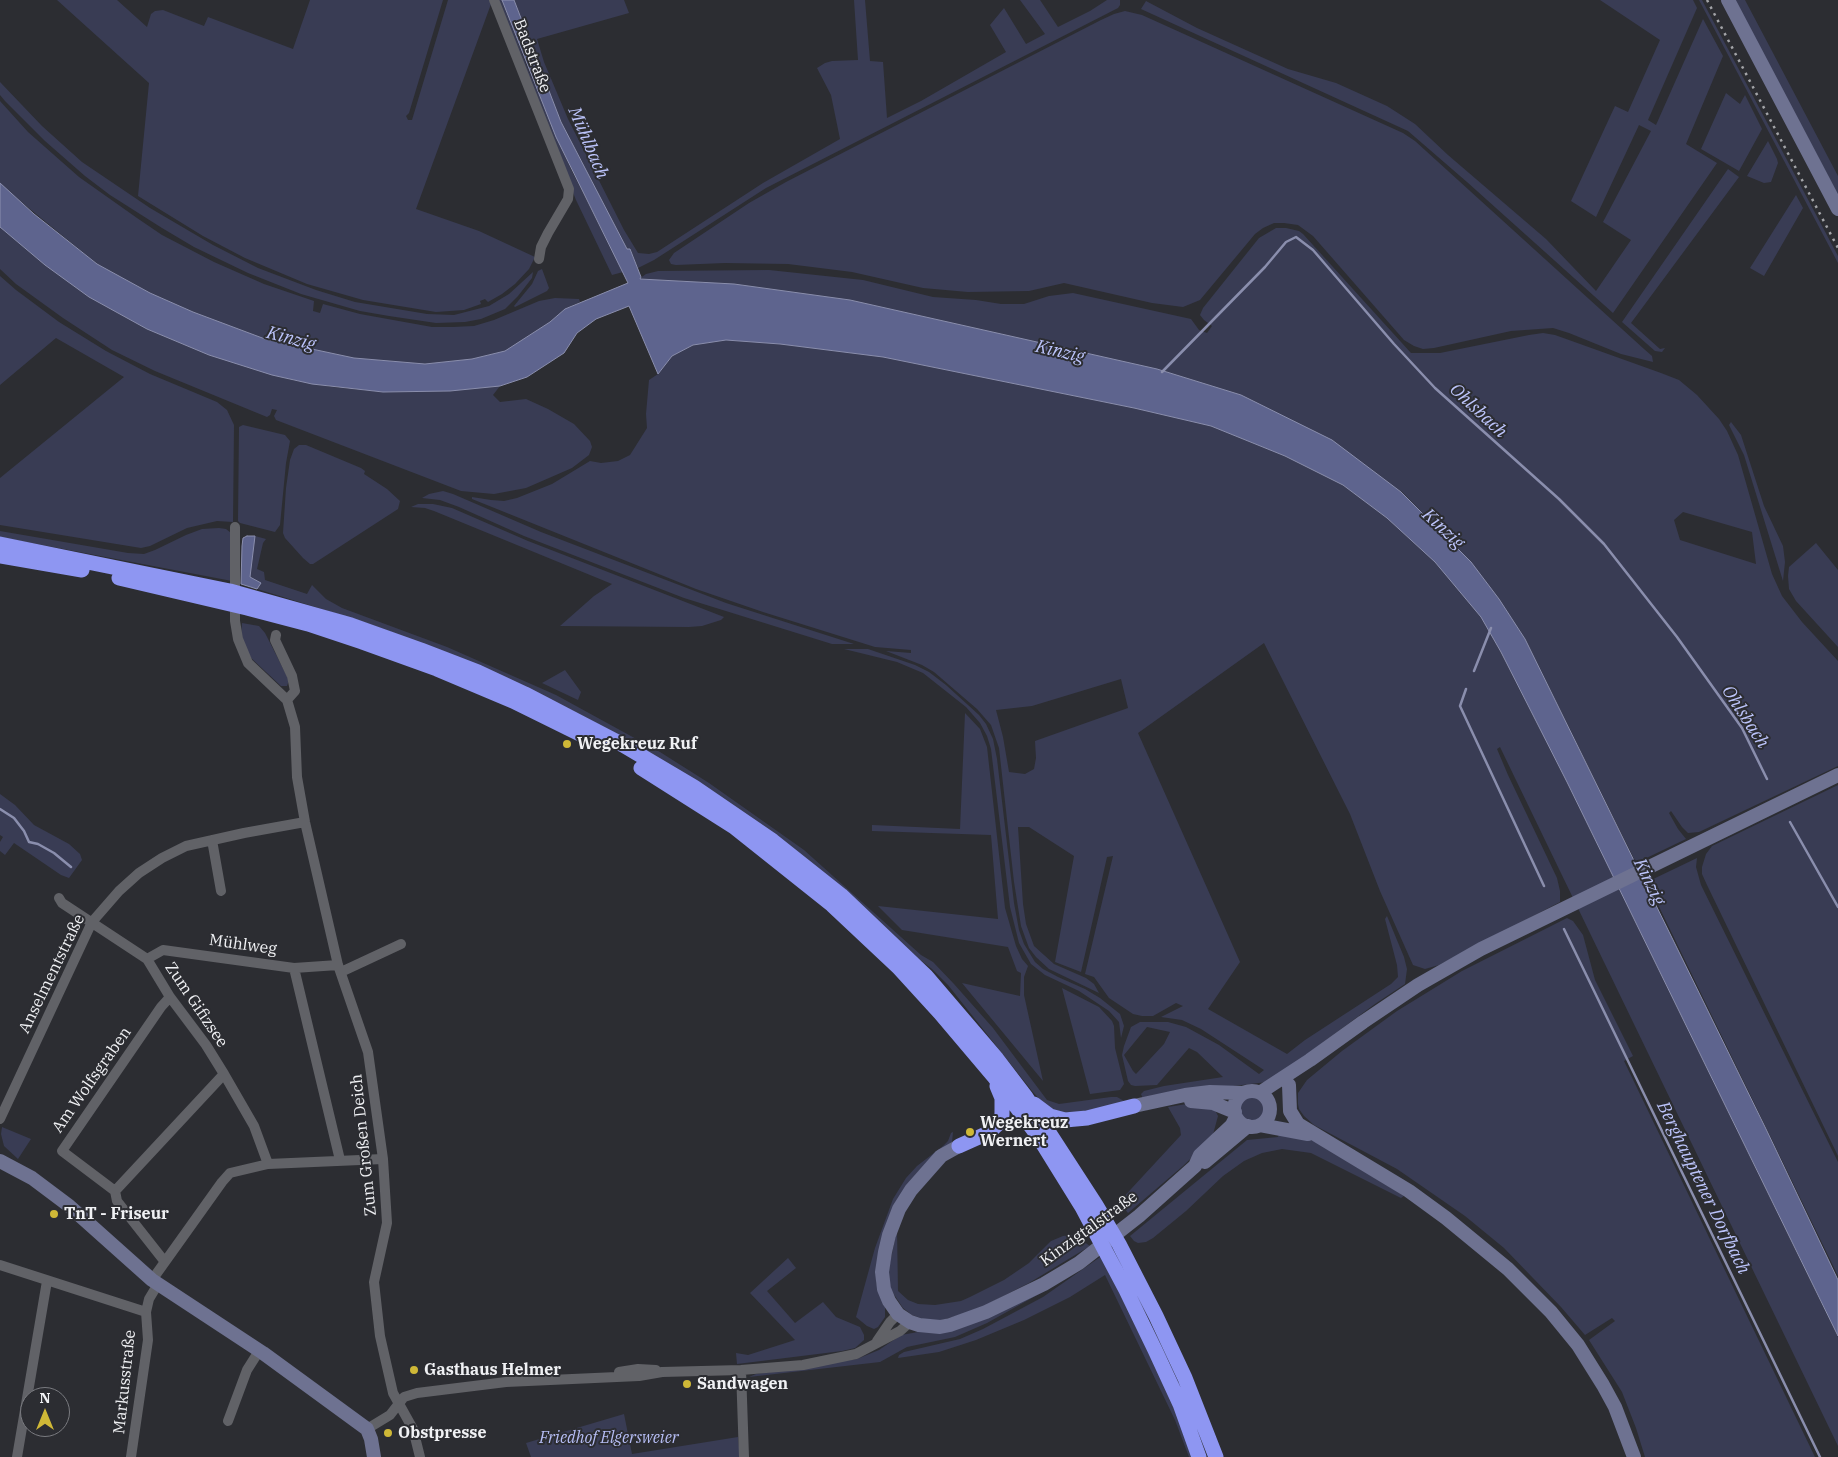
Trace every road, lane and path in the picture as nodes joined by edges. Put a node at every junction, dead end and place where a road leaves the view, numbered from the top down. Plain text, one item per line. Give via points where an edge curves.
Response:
1 (494, 0) edge
2 (1728, 0) edge
3 (1838, 209) edge
4 (539, 259) dead end
5 (235, 527) dead end
6 (0, 544) edge
7 (0, 556) edge
8 (229, 597) junction
9 (248, 602) junction
10 (276, 635) dead end
11 (287, 700) junction
12 (1838, 775) edge
13 (305, 822) junction
14 (212, 840) junction
15 (221, 891) dead end
16 (59, 898) dead end
17 (92, 922) junction
18 (400, 944) dead end
19 (147, 960) junction
20 (294, 968) junction
21 (339, 968) junction
22 (170, 997) junction
23 (1310, 1060) junction
24 (224, 1074) junction
25 (994, 1078) junction
26 (1289, 1085) junction
27 (1261, 1092) junction
28 (1243, 1093) junction
29 (1026, 1097) junction
30 (1213, 1103) junction
31 (1134, 1106) junction
32 (1270, 1107) junction
33 (1235, 1115) junction
34 (0, 1119) edge
35 (1298, 1124) junction
36 (1254, 1126) junction
37 (1223, 1132) junction
38 (1316, 1136) junction
39 (959, 1146) joint
40 (0, 1151) edge
41 (384, 1159) junction
42 (340, 1160) junction
43 (0, 1161) edge
44 (268, 1164) junction
45 (1195, 1166) junction
46 (32, 1178) junction
47 (115, 1191) junction
48 (165, 1262) junction
49 (0, 1265) edge
50 (47, 1281) junction
51 (155, 1282) junction
52 (146, 1312) junction
53 (904, 1318) junction
54 (259, 1351) junction
55 (741, 1370) junction
56 (398, 1404) junction
57 (228, 1421) dead end
58 (367, 1429) junction
59 (17, 1457) edge
60 (131, 1457) edge
61 (374, 1457) edge
62 (420, 1457) edge
63 (744, 1457) edge
64 (1199, 1457) edge
65 (1216, 1457) edge
66 (1634, 1457) edge

1 - 4 street, Badstraße via 569,189 568,199 541,247
2 - 3 street
5 - 11 street via 238,640 248,663
6 - 8 highway
7 - 8 highway
8 - 9 highway
9 - 25 highway via 446,673 513,701 625,758 680,791 802,879 864,934 940,1013
9 - 29 highway via 351,625 478,672 615,741 694,788 799,861 841,895 932,983
10 - 11 street via 274,640 292,676 295,691
11 - 13 street, Zum Großen Deich via 295,728 297,778
12 - 23 street via 1481,949 1418,985
13 - 14 street, Anselmentstraße
13 - 21 street, Zum Großen Deich
14 - 15 street
14 - 17 street, Anselmentstraße via 186,846 162,858 119,891
16 - 17 street, Zum Gifizsee
17 - 19 street, Zum Gifizsee
17 - 34 street, Anselmentstraße
18 - 21 street
19 - 20 street, Mühlweg via 163,950
19 - 22 street, Zum Gifizsee
20 - 21 street, Mühlweg
20 - 42 street
21 - 41 street, Zum Großen Deich via 368,1052
22 - 24 street, Zum Gifizsee
22 - 47 street, Am Wolfsgraben via 62,1151
23 - 26 street
23 - 27 street
24 - 44 street, Zum Gifizsee via 254,1126
24 - 47 street
25 - 39 highway via 1002,1098 1002,1115 998,1124 988,1133
25 - 64 highway via 1038,1136 1086,1215 1180,1404
26 - 32 street
26 - 35 street via 1290,1111
27 - 28 street
27 - 32 street
28 - 31 street via 1210,1092
28 - 33 street via 1236,1101
29 - 31 highway via 1050,1116 1065,1120
29 - 65 highway via 1119,1244 1185,1378
30 - 31 street via 1175,1101 1148,1111
30 - 33 street
30 - 37 street via 1222,1112
32 - 35 street via 1279,1116
32 - 36 street via 1268,1119
33 - 36 street via 1239,1121
33 - 37 street, Kinzigtalstraße via 1232,1124
35 - 38 street
36 - 38 street
36 - 45 street, Kinzigtalstraße
37 - 45 street, Kinzigtalstraße via 1200,1155
38 - 66 street via 1410,1191 1508,1269 1551,1312 1578,1345 1603,1385
39 - 53 street via 941,1156 911,1190 889,1235 882,1272 884,1288 889,1301
40 - 46 street
41 - 42 street, Markusstraße
41 - 56 street, Zum Großen Deich via 387,1223 374,1282 380,1336
42 - 44 street, Markusstraße
43 - 46 street
44 - 48 street, Markusstraße via 230,1173
45 - 53 street, Kinzigtalstraße via 1140,1216 1078,1263 1014,1299 940,1327
46 - 51 street
47 - 48 street, Am Wolfsgraben via 117,1201
48 - 51 street, Markusstraße
49 - 50 street
50 - 52 street
50 - 59 street
51 - 52 street, Markusstraße
51 - 54 street
52 - 60 street, Markusstraße via 148,1340
53 - 55 street via 900,1331 856,1354 802,1365
54 - 57 street
54 - 58 street
55 - 56 street via 662,1372 650,1368 625,1370 599,1378 474,1384 409,1395
55 - 63 street
56 - 58 street via 390,1416
56 - 62 street, Zum Großen Deich via 412,1430
58 - 61 street

